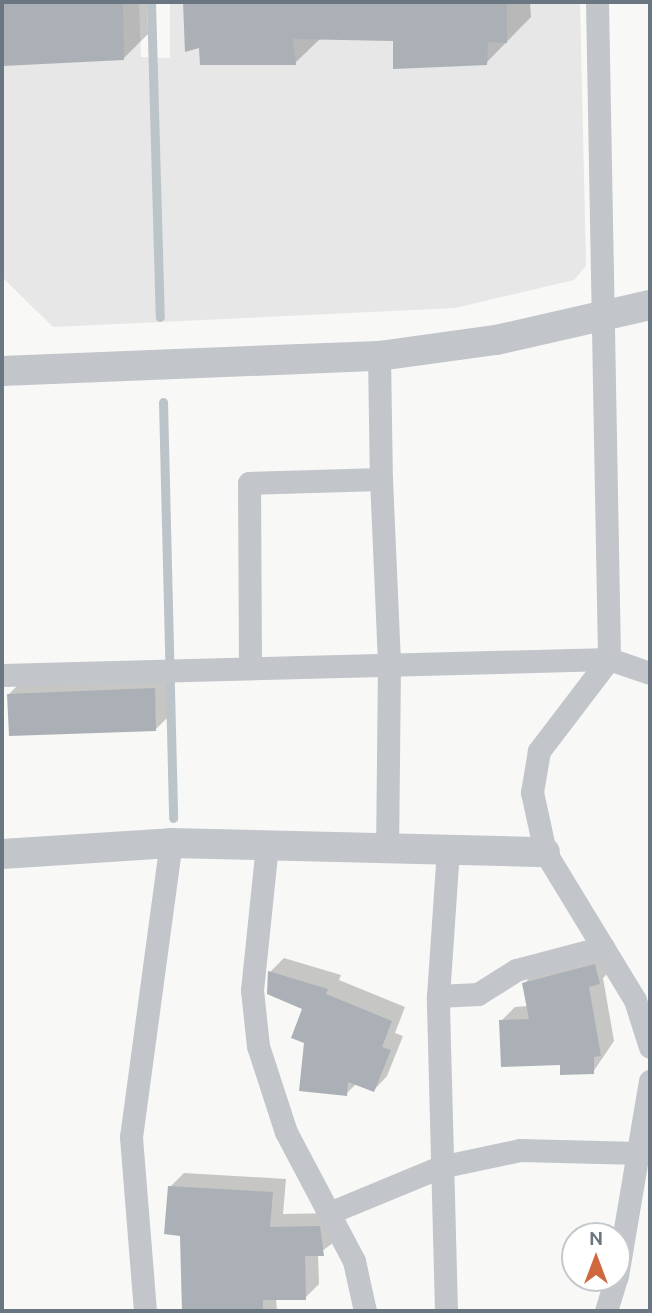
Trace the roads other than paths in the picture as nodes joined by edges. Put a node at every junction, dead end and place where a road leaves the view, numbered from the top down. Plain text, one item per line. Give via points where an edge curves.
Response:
1 (597, 2) edge
2 (650, 305) edge
3 (603, 318) junction
4 (379, 356) junction
5 (2, 371) edge
6 (381, 479) junction
7 (609, 659) junction
8 (389, 665) junction
9 (250, 668) junction
10 (650, 673) edge
11 (2, 675) edge
12 (171, 843) junction
13 (267, 845) junction
14 (387, 848) junction
15 (448, 849) junction
16 (545, 852) junction
17 (2, 854) edge
18 (603, 947) junction
19 (643, 995) edge
20 (438, 996) junction
21 (650, 1047) edge
22 (650, 1081) edge
23 (642, 1157) edge
24 (440, 1167) junction
25 (329, 1213) junction
26 (628, 1222) edge
27 (612, 1292) edge
28 (145, 1311) edge
29 (365, 1311) edge
30 (446, 1311) edge
31 (606, 1311) edge

1 - 3 street
2 - 3 street
3 - 4 street
3 - 7 street
4 - 5 street
4 - 6 street
6 - 8 street
6 - 9 street via 249,483
7 - 8 street
7 - 10 street
7 - 16 street via 539,751 531,792
8 - 9 street
8 - 14 street
9 - 11 street
12 - 13 street
12 - 17 street
12 - 28 street via 131,1137
13 - 14 street
13 - 25 street via 252,990 258,1046 286,1132
14 - 15 street
15 - 16 street
15 - 20 street
16 - 18 street
18 - 19 street
18 - 20 street via 516,970 478,994
19 - 21 street
20 - 24 street
22 - 23 street
23 - 24 street via 520,1150
23 - 26 street
24 - 25 street
24 - 30 street
25 - 29 street via 354,1261
27 - 31 street

